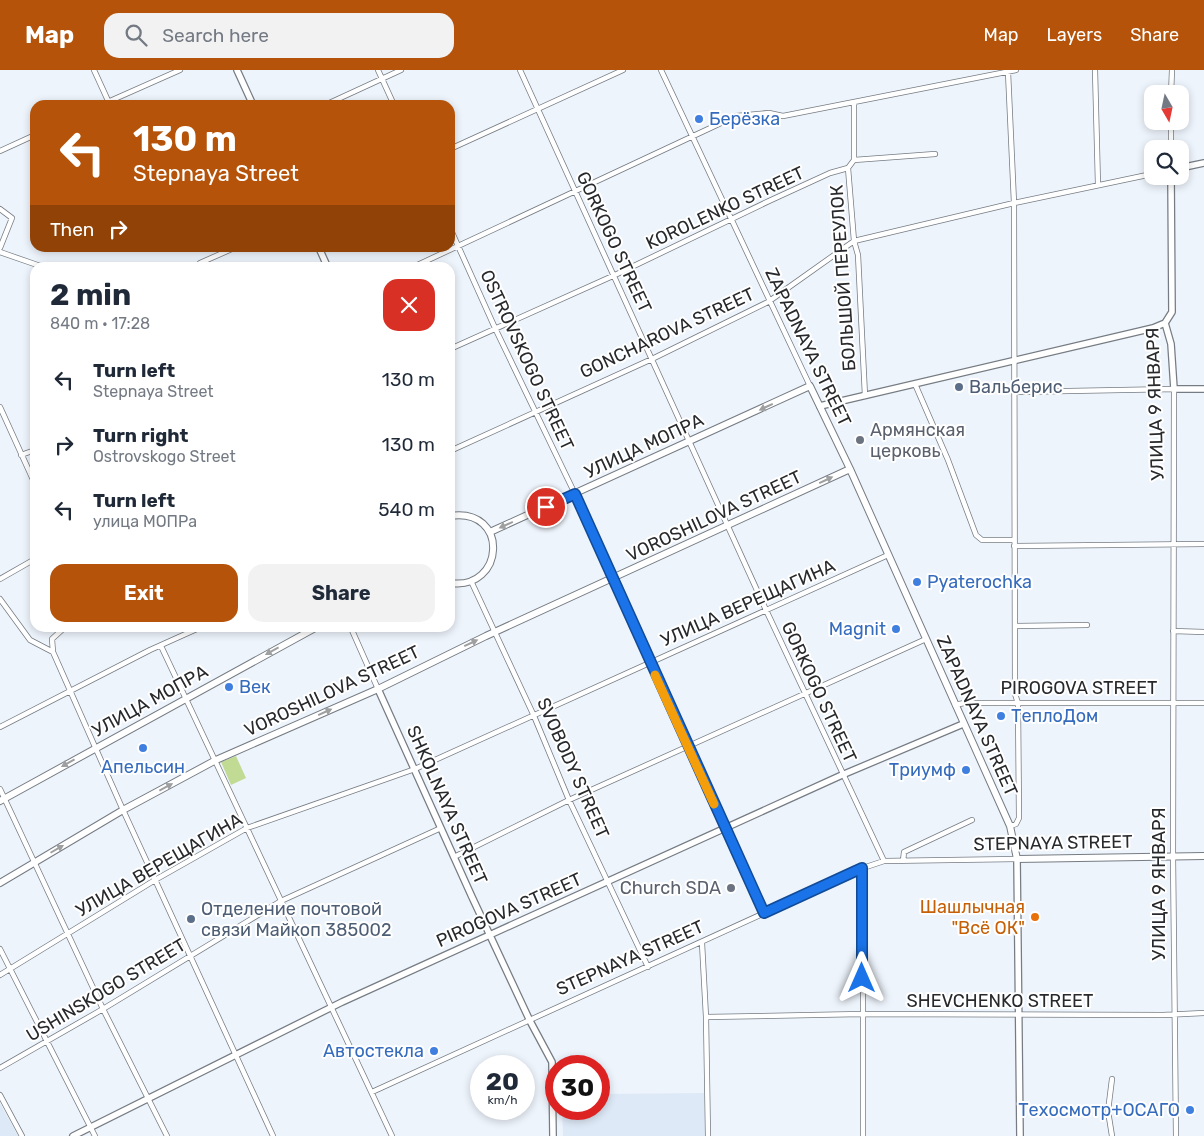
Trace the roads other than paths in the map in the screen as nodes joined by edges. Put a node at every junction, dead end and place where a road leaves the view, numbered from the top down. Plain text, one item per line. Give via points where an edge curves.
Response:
1 (94, 70) edge
2 (180, 70) edge
3 (237, 70) edge
4 (378, 70) edge
5 (401, 70) edge
6 (520, 70) edge
7 (623, 70) edge
8 (661, 70) edge
9 (1016, 70) edge
10 (1095, 70) edge
11 (1172, 70) edge
12 (1008, 72) junction
13 (382, 79) junction
14 (1171, 85) edge
15 (109, 100) edge
16 (116, 100) edge
17 (252, 100) edge
18 (336, 100) edge
19 (392, 100) edge
20 (854, 104) junction
21 (537, 109) junction
22 (693, 136) junction
23 (30, 137) edge
24 (455, 147) edge
25 (0, 151) edge
26 (935, 154) dead end
27 (854, 160) junction
28 (1204, 163) edge
29 (1189, 166) edge
30 (848, 168) junction
31 (1144, 176) edge
32 (1098, 185) junction
33 (1171, 185) edge
34 (575, 191) junction
35 (1014, 203) junction
36 (0, 209) edge
37 (730, 219) junction
38 (455, 239) edge
39 (854, 241) junction
40 (458, 245) junction
41 (455, 246) edge
42 (0, 250) edge
43 (225, 252) edge
44 (443, 252) edge
45 (31, 262) edge
46 (202, 262) edge
47 (423, 262) edge
48 (615, 275) junction
49 (768, 302) junction
50 (1165, 323) junction
51 (495, 328) junction
52 (455, 347) edge
53 (652, 359) junction
54 (1014, 360) junction
55 (915, 384) junction
56 (810, 386) junction
57 (1174, 389) junction
58 (1204, 389) edge
59 (1014, 392) junction
60 (865, 396) junction
61 (820, 406) junction
62 (0, 407) edge
63 (535, 412) junction
64 (689, 442) junction
65 (455, 449) edge
66 (30, 451) edge
67 (21, 454) junction
68 (850, 469) junction
69 (30, 473) edge
70 (575, 494) junction
71 (455, 516) edge
72 (728, 526) junction
73 (490, 532) junction
74 (1014, 540) junction
75 (1173, 544) junction
76 (1204, 544) edge
77 (1014, 546) junction
78 (888, 555) junction
79 (30, 562) edge
80 (0, 579) edge
81 (612, 579) junction
82 (471, 581) junction
83 (455, 583) edge
84 (0, 599) edge
85 (766, 610) junction
86 (1087, 624) dead end
87 (1015, 626) junction
88 (1173, 631) junction
89 (60, 632) edge
90 (191, 632) edge
91 (308, 632) edge
92 (353, 632) edge
93 (494, 632) junction
94 (1204, 632) edge
95 (926, 639) junction
96 (161, 646) junction
97 (53, 652) junction
98 (649, 662) junction
99 (378, 689) junction
100 (70, 690) junction
101 (804, 692) junction
102 (187, 697) junction
103 (1018, 703) junction
104 (1173, 703) junction
105 (1204, 703) edge
106 (955, 705) junction
107 (534, 716) junction
108 (963, 724) junction
109 (0, 727) edge
110 (688, 746) junction
111 (96, 748) junction
112 (216, 760) junction
113 (415, 769) junction
114 (842, 775) junction
115 (0, 789) edge
116 (2, 800) edge
117 (569, 800) junction
118 (123, 810) junction
119 (972, 820) dead end
120 (1010, 826) junction
121 (247, 828) junction
122 (440, 828) junction
123 (725, 828) junction
124 (1173, 856) junction
125 (1204, 856) edge
126 (454, 857) junction
127 (1017, 859) junction
128 (884, 861) junction
129 (903, 861) junction
130 (35, 862) junction
131 (862, 868) junction
132 (155, 880) junction
133 (0, 883) edge
134 (608, 883) junction
135 (281, 901) junction
136 (764, 913) junction
137 (68, 934) junction
138 (490, 936) junction
139 (702, 943) junction
140 (0, 949) edge
141 (190, 956) junction
142 (648, 967) junction
143 (11, 970) junction
144 (0, 975) edge
145 (332, 1007) junction
146 (104, 1009) junction
147 (1204, 1013) edge
148 (862, 1014) junction
149 (1020, 1014) junction
150 (1174, 1014) junction
151 (706, 1016) junction
152 (530, 1020) junction
153 (46, 1042) junction
154 (237, 1054) junction
155 (0, 1068) edge
156 (1112, 1079) dead end
157 (372, 1092) junction
158 (0, 1095) edge
159 (148, 1099) junction
160 (90, 1128) junction
161 (22, 1136) edge
162 (73, 1136) edge
163 (95, 1136) edge
164 (166, 1136) edge
165 (273, 1136) edge
166 (392, 1136) edge
167 (553, 1136) edge
168 (708, 1136) edge
169 (863, 1136) edge
170 (1020, 1136) edge
171 (1112, 1136) edge
172 (1176, 1136) edge

1 - 15 street
2 - 16 street
3 - 17 street
4 - 13 street
5 - 13 street
6 - 21 street, GORKOGO STREET
7 - 21 street
8 - 22 street, ZAPADNAYA STREET
9 - 12 street
10 - 32 street
11 - 14 street
12 - 20 street
12 - 35 street
13 - 18 street
13 - 19 street
20 - 22 street via 783,116 768,113 736,116
20 - 27 street, БОЛЬШОЙ ПЕРЕУЛОК
21 - 24 street
21 - 34 street, GORKOGO STREET
22 - 34 street
22 - 37 street, ZAPADNAYA STREET
23 - 25 street
26 - 27 street, БОЛЬШОЙ ПЕРЕУЛОК
27 - 30 street, БОЛЬШОЙ ПЕРЕУЛОК
28 - 29 street
30 - 37 street, KOROLENKO STREET via 830,173
30 - 39 street, БОЛЬШОЙ ПЕРЕУЛОК
31 - 32 street, GONCHAROVA STREET
32 - 35 street, GONCHAROVA STREET
33 - 50 street, УЛИЦА 9 ЯНВАРЯ via 1172,312
34 - 40 street
34 - 48 street, GORKOGO STREET
35 - 39 street, GONCHAROVA STREET
35 - 54 street
36 - 42 street via 12,218
37 - 48 street, KOROLENKO STREET
37 - 49 street, ZAPADNAYA STREET
38 - 40 street, OSTROVSKOGO STREET
39 - 49 street, GONCHAROVA STREET
39 - 60 street, БОЛЬШОЙ ПЕРЕУЛОК via 858,255
40 - 41 street
40 - 51 street, OSTROVSKOGO STREET
42 - 45 street
43 - 46 street
44 - 47 street
48 - 51 street, KOROLENKO STREET
48 - 53 street, GORKOGO STREET
49 - 53 street, GONCHAROVA STREET
49 - 56 street, ZAPADNAYA STREET
50 - 54 street
50 - 57 street, УЛИЦА 9 ЯНВАРЯ via 1171,344
51 - 52 street, KOROLENKO STREET
51 - 63 street, OSTROVSKOGO STREET
53 - 63 street, GONCHAROVA STREET
53 - 64 street, GORKOGO STREET
54 - 55 street
54 - 59 street
55 - 60 street
55 - 74 street via 978,537 982,540
56 - 61 main road, ZAPADNAYA STREET
56 -> 64 main road, УЛИЦА МОПРА
57 - 58 street
57 - 59 street
57 - 75 street, УЛИЦА 9 ЯНВАРЯ
59 - 74 street
60 - 61 street
61 - 68 main road, ZAPADNAYA STREET
62 - 67 street
63 - 65 street, GONCHAROVA STREET
63 - 70 street, OSTROVSKOGO STREET
64 - 70 main road, УЛИЦА МОПРА
64 - 72 street, GORKOGO STREET
66 - 67 street
67 - 69 street
72 -> 68 main road, VOROSHILOVA STREET
68 - 78 main road, ZAPADNAYA STREET
70 -> 73 main road, УЛИЦА МОПРА
70 - 81 street, OSTROVSKOGO STREET
71 - 73 main road via 475,519
72 - 81 main road, VOROSHILOVA STREET
72 - 85 street, GORKOGO STREET
73 - 82 main road via 494,550 492,558 486,570
74 - 77 street
75 - 76 street
75 - 77 street
75 - 88 street, УЛИЦА 9 ЯНВАРЯ
77 - 87 street
78 - 85 street, УЛИЦА ВЕРЕЩАГИНА
78 - 95 main road, ZAPADNAYA STREET
79 - 80 street
81 - 93 main road, VOROSHILOVA STREET
81 - 98 street, OSTROVSKOGO STREET
82 - 83 main road
82 - 93 street, SVOBODY STREET
84 - 97 street via 30,640
85 - 98 street, УЛИЦА ВЕРЕЩАГИНА
85 - 101 street, GORKOGO STREET
86 - 87 street
87 - 103 street via 1015,694
88 - 94 street
88 - 104 street, УЛИЦА 9 ЯНВАРЯ
89 - 97 street via 52,639
90 - 96 street
91 -> 102 main road, УЛИЦА МОПРА
92 - 99 street, SHKOLNAYA STREET
99 -> 93 main road, VOROSHILOVA STREET
93 - 107 street, SVOBODY STREET
95 - 101 street
95 - 106 main road, ZAPADNAYA STREET
96 - 100 street
96 - 102 street
97 - 100 street
98 - 107 street, УЛИЦА ВЕРЕЩАГИНА
98 - 110 street, OSTROVSKOGO STREET
112 -> 99 main road, VOROSHILOVA STREET
99 - 113 street, SHKOLNAYA STREET
100 - 109 street
100 - 111 street
101 - 110 street
101 - 114 street, GORKOGO STREET
102 - 111 main road, УЛИЦА МОПРА
102 - 112 street
103 - 104 street, PIROGOVA STREET
103 - 106 street, PIROGOVA STREET
103 - 120 street via 1019,818
104 - 105 street, PIROGOVA STREET
104 - 124 street, УЛИЦА 9 ЯНВАРЯ
106 - 108 main road, ZAPADNAYA STREET
107 - 113 street, УЛИЦА ВЕРЕЩАГИНА
107 - 117 street, SVOBODY STREET
108 - 114 street, PIROGOVA STREET
108 - 120 main road, ZAPADNAYA STREET
110 - 117 street
110 - 123 street, OSTROVSKOGO STREET
111 -> 116 main road, УЛИЦА МОПРА
111 - 118 street
118 -> 112 main road, VOROSHILOVA STREET
112 - 121 street
113 - 121 street, УЛИЦА ВЕРЕЩАГИНА
113 - 122 street, SHKOLNAYA STREET
114 - 123 street, PIROGOVA STREET
114 - 128 street, GORKOGO STREET
115 - 116 street
116 - 130 street
117 - 126 street
117 - 134 street, SVOBODY STREET
130 -> 118 main road, VOROSHILOVA STREET
118 - 132 street
119 - 129 street, STEPNAYA STREET via 904,852
120 - 127 main road, ZAPADNAYA STREET
121 - 132 street, УЛИЦА ВЕРЕЩАГИНА
121 - 135 street
122 - 126 street, SHKOLNAYA STREET
122 - 135 street, USHINSKOGO STREET
123 - 134 street, PIROGOVA STREET
123 - 136 street, OSTROVSKOGO STREET
124 - 125 main road, STEPNAYA STREET
124 - 127 main road, STEPNAYA STREET
124 - 150 street, УЛИЦА 9 ЯНВАРЯ
126 - 138 street, SHKOLNAYA STREET
127 - 129 street, STEPNAYA STREET
127 - 149 street
128 - 129 street, STEPNAYA STREET
128 - 131 street, STEPNAYA STREET
130 - 133 main road, VOROSHILOVA STREET
130 - 137 street
131 - 136 street, STEPNAYA STREET
131 - 148 street
132 - 137 street, УЛИЦА ВЕРЕЩАГИНА
132 - 141 street
134 - 138 street, PIROGOVA STREET
134 - 142 street, SVOBODY STREET
135 - 141 street, USHINSKOGO STREET
135 - 145 street
136 - 139 street, STEPNAYA STREET
137 - 143 street, УЛИЦА ВЕРЕЩАГИНА
137 - 146 street
138 - 145 street, PIROGOVA STREET
138 - 152 street, SHKOLNAYA STREET
139 - 142 street, STEPNAYA STREET
139 - 151 street
140 - 143 street
141 - 146 street, USHINSKOGO STREET
141 - 154 street
142 - 152 street, STEPNAYA STREET
143 - 144 street, УЛИЦА ВЕРЕЩАГИНА
143 - 153 street
145 - 154 street, PIROGOVA STREET
145 - 157 street
146 - 153 street, USHINSKOGO STREET
146 - 159 street
147 - 150 street, SHEVCHENKO STREET
148 - 149 street, SHEVCHENKO STREET
148 - 151 street, SHEVCHENKO STREET
148 - 169 street
149 - 150 street, SHEVCHENKO STREET
149 - 170 street
150 - 172 street, УЛИЦА 9 ЯНВАРЯ
151 - 168 street
152 - 157 street, STEPNAYA STREET
152 - 167 street, SHKOLNAYA STREET via 552,1062
153 - 155 street, USHINSKOGO STREET
153 - 160 street
154 - 159 street, PIROGOVA STREET
154 - 165 street
156 - 171 street via 1108,1111
157 - 166 street
158 - 161 street
159 - 160 street, PIROGOVA STREET
159 - 164 street
160 - 162 street, PIROGOVA STREET
160 - 163 street

